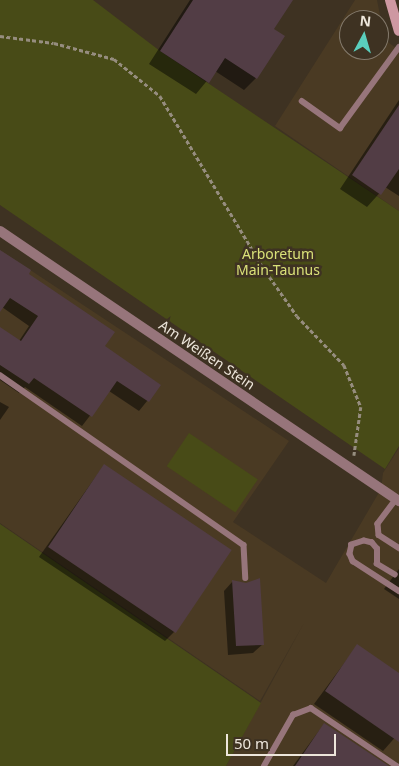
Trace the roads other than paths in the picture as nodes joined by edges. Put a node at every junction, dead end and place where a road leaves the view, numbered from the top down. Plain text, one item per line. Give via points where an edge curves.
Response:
1 (390, 0) edge
2 (399, 31) edge
3 (399, 47) edge
4 (302, 101) dead end
5 (0, 232) edge
6 (0, 375) edge
7 (398, 500) edge
8 (399, 548) edge
9 (395, 575) dead end
10 (246, 578) dead end
11 (399, 591) edge
12 (264, 766) edge
13 (397, 766) edge

1 - 2 street
3 - 4 lane via 340,128
5 - 7 street, Am Weißen Stein
6 - 10 lane via 244,545
7 - 8 lane via 378,524 379,535
9 - 11 lane via 377,564 378,549 372,543 364,541 352,545 350,554 353,561
12 - 13 lane via 293,715 310,708

